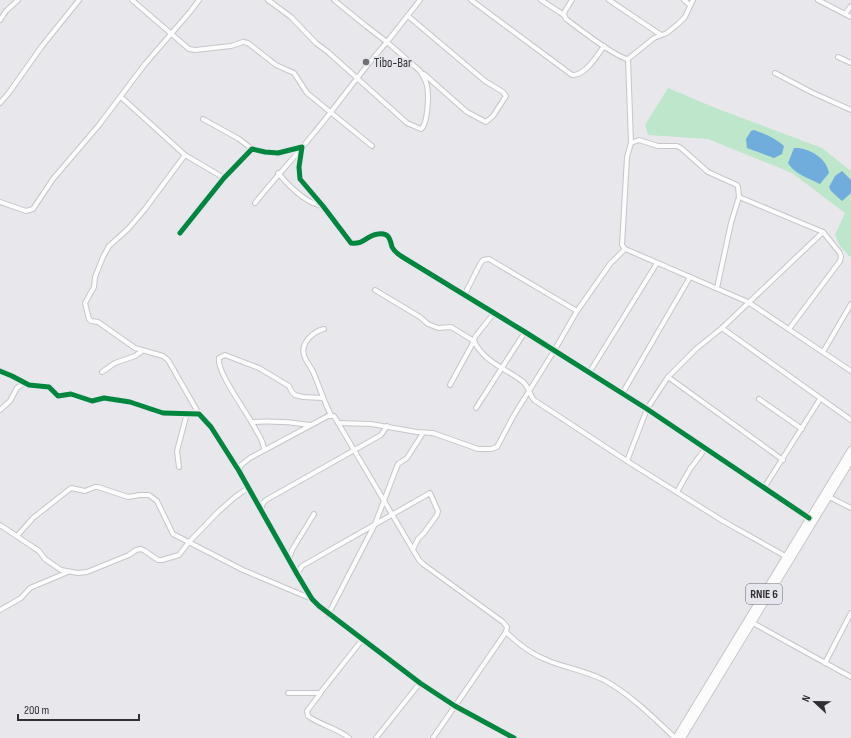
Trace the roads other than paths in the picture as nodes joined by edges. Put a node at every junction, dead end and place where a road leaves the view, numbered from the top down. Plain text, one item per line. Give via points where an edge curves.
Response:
1 (18, 0) edge
2 (79, 0) edge
3 (132, 0) edge
4 (199, 0) edge
5 (268, 0) edge
6 (334, 0) edge
7 (420, 0) edge
8 (471, 0) edge
9 (541, 0) edge
10 (572, 0) edge
11 (609, 0) edge
12 (684, 0) edge
13 (693, 0) edge
14 (818, 0) edge
15 (690, 5) junction
16 (851, 6) edge
17 (845, 14) junction
18 (564, 15) junction
19 (408, 16) junction
20 (851, 17) edge
21 (0, 20) edge
22 (171, 33) junction
23 (661, 35) junction
24 (387, 42) junction
25 (604, 46) junction
26 (838, 57) dead end
27 (628, 59) junction
28 (851, 63) edge
29 (420, 71) junction
30 (775, 73) dead end
31 (357, 78) junction
32 (121, 97) junction
33 (0, 103) edge
34 (851, 110) edge
35 (330, 113) junction
36 (203, 119) dead end
37 (632, 143) junction
38 (372, 146) dead end
39 (302, 147) junction
40 (252, 149) junction
41 (185, 155) junction
42 (278, 173) junction
43 (224, 178) junction
44 (739, 197) junction
45 (0, 202) edge
46 (255, 203) dead end
47 (323, 206) junction
48 (823, 232) junction
49 (180, 233) dead end
50 (625, 248) junction
51 (657, 262) junction
52 (690, 277) junction
53 (717, 288) junction
54 (375, 290) dead end
55 (464, 296) junction
56 (748, 302) junction
57 (851, 304) edge
58 (577, 311) junction
59 (494, 313) junction
60 (722, 328) junction
61 (324, 329) dead end
62 (789, 329) junction
63 (525, 332) junction
64 (474, 341) junction
65 (142, 351) junction
66 (554, 351) junction
67 (823, 352) junction
68 (502, 368) junction
69 (0, 371) edge
70 (851, 371) edge
71 (102, 372) dead end
72 (589, 373) junction
73 (668, 377) junction
74 (24, 383) junction
75 (450, 385) dead end
76 (530, 392) junction
77 (622, 394) junction
78 (323, 398) junction
79 (759, 399) dead end
80 (820, 399) junction
81 (476, 408) dead end
82 (646, 409) junction
83 (0, 410) edge
84 (187, 414) junction
85 (199, 414) junction
86 (331, 415) junction
87 (851, 420) edge
88 (252, 422) junction
89 (338, 423) junction
90 (310, 425) junction
91 (386, 426) junction
92 (802, 429) junction
93 (423, 433) junction
94 (705, 449) junction
95 (264, 450) junction
96 (851, 450) edge
97 (354, 451) junction
98 (627, 460) junction
99 (783, 460) junction
100 (850, 463) edge
101 (179, 468) dead end
102 (239, 471) junction
103 (248, 488) junction
104 (764, 488) junction
105 (677, 492) junction
106 (829, 497) junction
107 (384, 501) junction
108 (851, 508) edge
109 (260, 509) junction
110 (314, 514) dead end
111 (392, 514) junction
112 (809, 518) junction
113 (375, 524) junction
114 (0, 525) edge
115 (17, 536) junction
116 (189, 542) junction
117 (413, 549) junction
118 (789, 558) junction
119 (289, 559) junction
120 (70, 571) junction
121 (297, 574) junction
122 (312, 599) junction
123 (0, 610) edge
124 (851, 613) edge
125 (328, 615) junction
126 (752, 623) junction
127 (506, 632) junction
128 (362, 640) junction
129 (825, 663) junction
130 (851, 677) edge
131 (420, 683) junction
132 (288, 693) dead end
133 (320, 693) junction
134 (454, 706) junction
135 (349, 738) edge
136 (376, 738) edge
137 (433, 738) edge
138 (514, 738) edge
139 (675, 738) edge
140 (682, 738) edge

1 - 21 street
2 - 33 street
3 - 22 street
4 - 22 street
5 - 31 street via 291,17 316,43
6 - 24 street
7 - 19 street
8 - 25 street via 572,75 585,71
9 - 18 street
10 - 18 street
11 - 23 street
12 - 15 street
13 - 15 street
14 - 17 street
15 - 23 street via 685,17
16 - 17 street
17 - 20 street
18 - 25 street
19 - 24 street
19 - 29 street via 506,96 486,122 467,112
22 - 32 street
22 - 35 street via 189,49 195,50 248,43 276,65 294,73 307,93
23 - 27 street
24 - 29 street
24 - 31 street
25 - 27 street
26 - 28 street
27 - 37 street
29 - 31 street via 427,87 426,118 421,129 407,123
30 - 34 street
31 - 35 street
32 - 41 street
32 - 45 street via 53,179 33,209 26,211
35 - 38 street
35 - 39 street
36 - 40 street
37 - 44 street via 639,140 658,146 681,148 708,172 737,185
37 - 50 street via 626,157 622,235 622,245
39 - 40 street via 278,153
39 - 42 street
39 - 47 street via 300,179
40 - 43 street
41 - 43 street
41 - 65 street via 145,209 109,246 95,277 94,287 85,303 91,321 98,322 124,342
42 - 46 street
42 - 47 street via 309,202
43 - 49 street
44 - 48 street
44 - 53 street
47 - 55 street via 351,243 360,243 377,234 387,236 391,239 392,247 401,256
48 - 56 street
48 - 62 street via 840,253 840,261
50 - 51 street
50 - 58 street via 610,264
51 - 52 street
51 - 72 street
52 - 53 street
52 - 77 street
53 - 56 street
54 - 64 street via 428,324 438,328 451,327
55 - 58 street via 480,264 483,260 489,259
55 - 59 street
56 - 60 street
56 - 62 street
57 - 67 street
58 - 66 street
59 - 63 street
59 - 64 street
60 - 73 street
60 - 80 street
61 - 78 street via 312,334 303,351
62 - 67 street
63 - 66 street
63 - 68 street
64 - 68 street via 490,362
64 - 75 street
65 - 71 street
65 - 85 street via 163,356 168,360
66 - 72 street
66 - 76 street
67 - 70 street
68 - 76 street via 523,382
68 - 81 street
69 - 74 street
72 - 77 street
73 - 82 street
73 - 99 street
74 - 83 street
74 - 84 street via 49,387 58,396 71,394 92,401 104,398 163,413
76 - 93 street via 494,449 478,448 432,433
76 - 98 street via 538,403
77 - 82 street
78 - 86 street
78 - 88 street via 296,395 289,386 259,368 225,355 220,357 218,365 226,382
79 - 92 street
80 - 87 street
80 - 92 street
82 - 94 street
82 - 98 street
84 - 85 street
84 - 101 street via 177,451
85 - 102 street via 211,427
86 - 89 street
86 - 90 street
88 - 90 street
88 - 95 street via 263,442
89 - 91 street
89 - 97 street
90 - 95 street
91 - 93 street
91 - 97 street via 381,435
92 - 99 street
93 - 107 street via 407,458 398,464
94 - 104 street
94 - 105 street
95 - 102 street via 245,461
96 - 112 main road, RNIE 6
97 - 107 street
97 - 109 street via 266,500
98 - 105 street
99 - 104 street
100 - 106 main road, RNIE 6
102 - 103 street
103 - 109 street
103 - 116 street via 229,502
104 - 112 street
105 - 118 street
106 - 108 street
106 - 118 main road, RNIE 6
107 - 111 street
107 - 113 street
109 - 119 street
110 - 119 street
111 - 113 street
111 - 117 street
111 - 117 street via 428,493 431,494 438,511 437,515
112 - 118 main road, RNIE 6
113 - 121 street via 302,566
113 - 125 street
114 - 115 street
115 - 116 street via 33,518 68,489 86,491 98,487 128,497 149,495 156,501 173,534
115 - 120 street via 39,551 52,565
116 - 120 street via 179,555 162,560 141,549 87,572
116 - 122 street via 243,570
117 - 127 street via 423,564 503,622 507,627
118 - 126 main road, RNIE 6
118 - 139 main road, RNIE 6
119 - 121 street
120 - 123 street via 30,588 21,598
121 - 122 street
122 - 125 street
124 - 129 street
125 - 128 street
126 - 129 street
126 - 140 main road, RNIE 6
127 - 134 street
127 - 139 street via 539,656 603,680 628,695
128 - 131 street
128 - 133 street
129 - 130 street
131 - 134 street
131 - 136 street
132 - 133 street
133 - 135 street via 307,711 308,716
134 - 137 street
134 - 138 street

